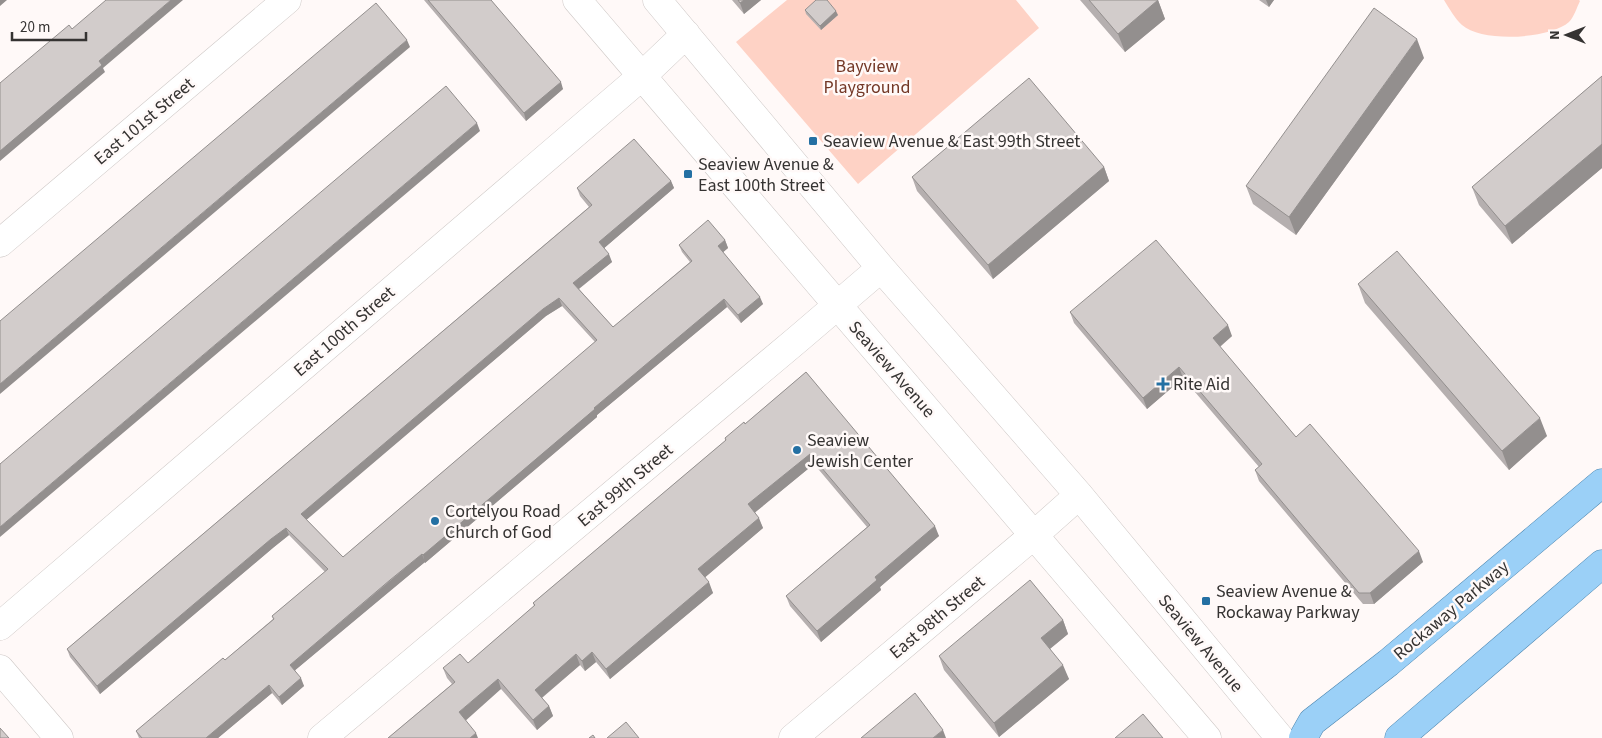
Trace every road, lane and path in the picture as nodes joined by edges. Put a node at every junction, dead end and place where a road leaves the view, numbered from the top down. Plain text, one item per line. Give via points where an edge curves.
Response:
1 (287, 0) edge
2 (577, 0) edge
3 (657, 0) edge
4 (686, 34) junction
5 (642, 76) junction
6 (0, 243) edge
7 (881, 268) junction
8 (838, 306) junction
9 (1602, 483) edge
10 (1079, 495) junction
11 (1034, 535) junction
12 (1602, 564) edge
13 (0, 626) edge
14 (0, 669) edge
15 (58, 738) edge
16 (322, 738) edge
17 (793, 738) edge
18 (1207, 738) edge
19 (1280, 738) edge
20 (1303, 738) edge
21 (1399, 738) edge

1 - 6 street, East 101st Street
2 - 5 street, Seaview Avenue
3 - 4 street, Seaview Avenue
4 - 5 street, East 100th Street
4 - 7 street, Seaview Avenue
5 - 8 street, Seaview Avenue
5 - 13 street, East 100th Street
7 - 8 street, East 99th Street
7 - 10 street, Seaview Avenue
8 - 11 street, Seaview Avenue
8 - 16 street, East 99th Street
9 - 20 main road, Rockaway Parkway via 1388,663 1312,722
10 - 11 street, East 98th Street
10 - 19 street, Seaview Avenue
11 - 17 street, East 98th Street
11 - 18 street, Seaview Avenue
12 - 21 main road
14 - 15 street

